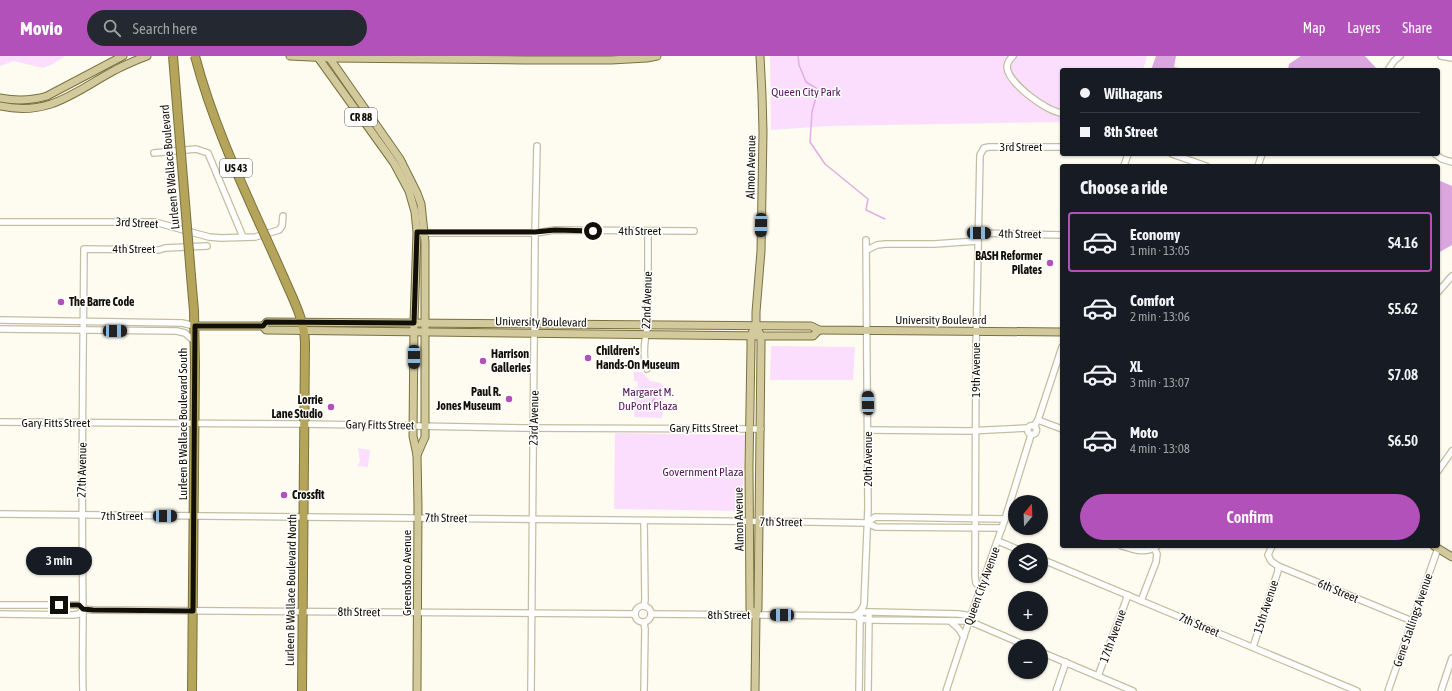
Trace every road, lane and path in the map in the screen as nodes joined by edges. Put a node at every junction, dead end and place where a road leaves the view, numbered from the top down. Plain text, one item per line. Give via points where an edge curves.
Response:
1 (123, 56) edge
2 (146, 56) edge
3 (173, 56) edge
4 (195, 56) edge
5 (290, 56) edge
6 (657, 56) edge
7 (753, 56) edge
8 (760, 56) edge
9 (1013, 56) edge
10 (1400, 56) edge
11 (1441, 56) edge
12 (317, 57) edge
13 (329, 57) edge
14 (354, 58) junction
15 (1452, 58) edge
16 (760, 66) junction
17 (1389, 68) edge
18 (343, 75) junction
19 (0, 98) edge
20 (0, 106) edge
21 (8, 108) junction
22 (0, 111) edge
23 (1060, 113) edge
24 (537, 146) dead end
25 (1060, 147) edge
26 (983, 151) joint
27 (154, 153) dead end
28 (1178, 156) edge
29 (1438, 156) edge
30 (1452, 162) edge
31 (1200, 164) edge
32 (283, 216) dead end
33 (0, 222) edge
34 (648, 231) junction
35 (694, 231) dead end
36 (535, 232) junction
37 (421, 233) junction
38 (979, 233) junction
39 (1060, 235) edge
40 (243, 237) junction
41 (866, 240) dead end
42 (978, 241) junction
43 (207, 246) dead end
44 (84, 249) joint
45 (867, 250) junction
46 (191, 276) joint
47 (1452, 276) edge
48 (1440, 290) edge
49 (0, 320) edge
50 (83, 321) junction
51 (302, 322) junction
52 (177, 323) junction
53 (414, 323) junction
54 (426, 323) junction
55 (535, 323) junction
56 (648, 324) junction
57 (195, 326) junction
58 (263, 326) junction
59 (756, 326) junction
60 (0, 329) edge
61 (819, 330) junction
62 (867, 330) junction
63 (83, 331) junction
64 (177, 331) junction
65 (305, 331) junction
66 (414, 331) junction
67 (977, 331) junction
68 (426, 332) junction
69 (1060, 332) edge
70 (535, 333) junction
71 (646, 335) junction
72 (751, 336) junction
73 (761, 336) junction
74 (195, 342) junction
75 (1060, 353) edge
76 (647, 368) dead end
77 (1038, 420) junction
78 (0, 422) edge
79 (83, 423) junction
80 (195, 424) junction
81 (305, 424) junction
82 (414, 426) junction
83 (424, 426) junction
84 (1034, 426) junction
85 (534, 428) junction
86 (750, 428) junction
87 (1028, 428) junction
88 (1060, 428) edge
89 (761, 429) junction
90 (868, 430) junction
91 (976, 431) junction
92 (1032, 435) junction
93 (1452, 451) edge
94 (417, 455) junction
95 (1440, 468) edge
96 (0, 514) edge
97 (82, 515) junction
98 (194, 516) junction
99 (303, 517) junction
100 (418, 518) junction
101 (976, 518) junction
102 (533, 519) junction
103 (1005, 519) junction
104 (644, 521) junction
105 (750, 521) junction
106 (759, 521) junction
107 (867, 523) junction
108 (976, 528) junction
109 (1002, 528) junction
110 (998, 541) junction
111 (1008, 545) edge
112 (1130, 548) edge
113 (1152, 548) edge
114 (1155, 548) edge
115 (1271, 548) edge
116 (1436, 548) edge
117 (1438, 548) edge
118 (1452, 557) edge
119 (1048, 562) edge
120 (1278, 566) junction
121 (981, 588) junction
122 (1128, 595) junction
123 (1142, 601) junction
124 (0, 605) edge
125 (864, 605) junction
126 (644, 606) junction
127 (83, 609) junction
128 (193, 611) junction
129 (302, 612) junction
130 (860, 612) junction
131 (869, 612) junction
132 (418, 613) junction
133 (0, 614) edge
134 (532, 614) junction
135 (635, 614) junction
136 (652, 614) junction
137 (756, 615) junction
138 (854, 616) junction
139 (860, 619) junction
140 (868, 619) junction
141 (970, 619) junction
142 (949, 620) junction
143 (1412, 622) junction
144 (644, 623) junction
145 (964, 636) junction
146 (1012, 639) edge
147 (1253, 647) junction
148 (1048, 655) edge
149 (1452, 658) edge
150 (1066, 662) junction
151 (1098, 676) junction
152 (83, 691) edge
153 (192, 691) edge
154 (302, 691) edge
155 (417, 691) edge
156 (531, 691) edge
157 (644, 691) edge
158 (755, 691) edge
159 (859, 691) edge
160 (868, 691) edge
161 (946, 691) edge
162 (1056, 691) edge
163 (1132, 691) edge
164 (1357, 691) edge
165 (1388, 691) edge
166 (1441, 691) edge

1 - 19 main road via 47,96 16,100
2 - 21 main road via 62,100 40,107
3 - 46 highway, Lurleen B Wallace Boulevard, bridge
4 - 51 highway, Lurleen B Wallace Boulevard North / US 43, bridge via 203,88 218,127
5 - 12 main road
6 - 14 main road via 592,60
7 - 16 main road
8 - 16 main road, Almon Avenue
9 - 23 street via 1007,68 1011,77 1038,102
10 - 17 street
11 - 15 street
12 - 13 main road
12 - 37 main road, Greensboro Avenue / CR 88 via 404,179
13 - 14 main road
13 - 18 main road, Greensboro Avenue / CR 88
14 - 18 main road via 345,61
16 - 59 main road, Almon Avenue via 762,188
18 - 37 main road, Greensboro Avenue / CR 88 via 383,133 418,193 421,204
20 - 21 main road
21 - 22 main road
24 - 36 street, 23rd Avenue
25 - 26 street, 3rd Street via 988,147
26 - 38 street, 19th Avenue via 980,159
27 - 40 street via 196,149 208,153
28 - 31 street
29 - 30 street
32 - 40 street, 3rd Street via 279,230 255,237
33 - 40 street, 3rd Street via 155,222 209,237
34 - 35 street, 4th Street
34 - 36 street, 4th Street
34 - 56 street, 22nd Avenue
36 - 37 street, 4th Street
36 - 55 street, 23rd Avenue
37 - 53 main road, Greensboro Avenue / CR 88
37 - 54 main road, Greensboro Avenue / CR 88
38 - 39 street, 4th Street
38 - 42 street, 19th Avenue
41 - 45 street, 20th Avenue
42 - 45 street via 881,244
42 - 67 street, 19th Avenue
43 - 44 street, 4th Street via 159,250
44 - 50 street, 27th Avenue
45 - 62 street, 20th Avenue
46 - 57 highway, Lurleen B Wallace Boulevard South
47 - 48 street
49 - 50 street, University Boulevard
50 - 52 street, University Boulevard
50 - 63 street, 27th Avenue
51 - 53 main road, University Boulevard
51 - 58 main road, University Boulevard via 266,322
51 - 65 highway, Lurleen B Wallace Boulevard North / US 43
52 - 57 street, University Boulevard
52 - 64 street
53 - 54 main road, University Boulevard
53 - 66 main road, Greensboro Avenue
54 - 55 main road, University Boulevard
54 - 68 main road, Greensboro Avenue / CR 88
55 - 56 main road, University Boulevard
55 - 70 street, 23rd Avenue
56 - 59 main road, University Boulevard
56 - 71 street, 22nd Avenue
57 - 58 main road, University Boulevard
57 - 74 highway, Lurleen B Wallace Boulevard South
58 - 65 main road, University Boulevard via 266,330
59 - 61 main road, University Boulevard via 811,326
59 - 72 main road, Almon Avenue
59 - 73 main road, Almon Avenue
60 - 63 street
61 - 62 main road, University Boulevard
61 - 73 main road, University Boulevard via 813,336
62 - 67 main road, University Boulevard
62 - 90 street, 20th Avenue
63 - 64 street
63 - 79 street, 27th Avenue
64 - 74 street via 185,333
65 - 66 main road, University Boulevard
65 - 81 highway, Lurleen B Wallace Boulevard North / US 43
66 - 68 main road, University Boulevard
66 - 82 main road, Greensboro Avenue
67 - 69 main road, University Boulevard
67 - 91 street, 19th Avenue
68 - 70 main road, University Boulevard
68 - 83 main road, Greensboro Avenue
70 - 71 main road, University Boulevard
70 - 85 street, 23rd Avenue
71 - 72 main road, University Boulevard
71 - 76 street, 22nd Avenue
72 - 73 main road, University Boulevard
72 - 86 main road, Almon Avenue
73 - 89 main road, Almon Avenue
74 - 80 highway, Lurleen B Wallace Boulevard South
75 - 77 street, Queen City Avenue
77 - 84 street, Queen City Avenue
77 - 88 street
78 - 79 street, Gary Fitts Street
79 - 80 street, Gary Fitts Street
79 - 97 street, 27th Avenue
80 - 81 street, Gary Fitts Street
80 - 98 highway, Lurleen B Wallace Boulevard South
81 - 82 street, Gary Fitts Street
81 - 99 highway, Lurleen B Wallace Boulevard North / US 43
82 - 83 street, Gary Fitts Street
82 - 94 main road, Greensboro Avenue via 413,436
83 - 85 street, Gary Fitts Street
83 - 94 main road, Greensboro Avenue via 424,437
84 - 87 street
84 - 92 street, Queen City Avenue via 1036,431
85 - 86 street, Gary Fitts Street
85 - 102 street, 23rd Avenue
86 - 89 street, Gary Fitts Street
86 - 105 main road, Almon Avenue
87 - 91 street
87 - 92 street
89 - 106 main road, Almon Avenue
90 - 91 street
90 - 107 street, 20th Avenue
91 - 101 street, 19th Avenue
92 - 103 street, Queen City Avenue
93 - 95 street
94 - 100 main road, Greensboro Avenue
96 - 97 street, 7th Street
97 - 98 street, 7th Street
97 - 127 street, 27th Avenue
98 - 99 street, 7th Street
98 - 128 highway, Lurleen B Wallace Boulevard South
99 - 100 street, 7th Street
99 - 129 highway, Lurleen B Wallace Boulevard North / US 43
100 - 102 street, 7th Street
100 - 132 main road, Greensboro Avenue
101 - 103 street, 7th Street
101 - 107 street, 7th Street via 875,517
101 - 108 street, 19th Avenue
102 - 104 street, 7th Street
102 - 134 street, 23rd Avenue
103 - 109 street, Queen City Avenue
104 - 105 street, 7th Street
104 - 126 street
105 - 106 street, 7th Street
105 - 137 main road, Almon Avenue via 750,609
106 - 107 street, 7th Street
106 - 137 main road, Almon Avenue
107 - 108 street, 7th Street via 876,527
107 - 125 street, 20th Avenue
108 - 109 street, 7th Street
108 - 121 street, 19th Avenue via 975,576 976,583
109 - 110 street, Queen City Avenue
110 - 111 street
110 - 121 street, Queen City Avenue
112 - 113 street via 1142,551
114 - 123 street via 1156,562
115 - 120 street, 6th Street via 1268,555
116 - 143 street, Gene Stallings Avenue
117 - 118 main road
119 - 122 street, 7th Street
120 - 143 street, 6th Street
120 - 147 street, 15th Avenue
121 - 141 street, Queen City Avenue
122 - 123 street, 7th Street
122 - 151 street, 17th Avenue
123 - 147 street, 7th Street
124 - 127 street, 8th Street via 79,605
125 - 130 street, 20th Avenue
125 - 131 street
126 - 135 street via 637,609
126 - 136 street via 649,608
127 - 128 street, 8th Street
127 - 133 street, 8th Street via 79,614
127 - 152 street, 27th Avenue
128 - 129 street, 8th Street
128 - 153 highway, Lurleen B Wallace Boulevard South
129 - 132 street, 8th Street
129 - 154 highway, Lurleen B Wallace Boulevard North / US 43
130 - 131 street, 8th Street
130 - 138 street
130 - 139 street, 20th Avenue
131 - 140 street
131 - 141 street, 8th Street via 959,614
132 - 134 street, 8th Street
132 - 155 main road, Greensboro Avenue
134 - 135 street, 8th Street
134 - 156 street, 23rd Avenue
135 - 144 street via 638,620
136 - 137 street, 8th Street
136 - 144 street
137 - 138 street, 8th Street
137 - 158 main road, Almon Avenue
138 - 139 street, 8th Street
139 - 140 street, 8th Street
139 - 159 street, 20th Avenue
140 - 142 street, 8th Street
140 - 160 street
141 - 142 street, 8th Street
141 - 145 street, Queen City Avenue
141 - 146 street, 8th Street
142 - 145 street
143 - 165 street, Gene Stallings Avenue
144 - 157 street
145 - 161 street, Queen City Avenue
147 - 164 street, 7th Street
148 - 150 street
149 - 166 street
150 - 151 street
150 - 162 street
151 - 163 street

